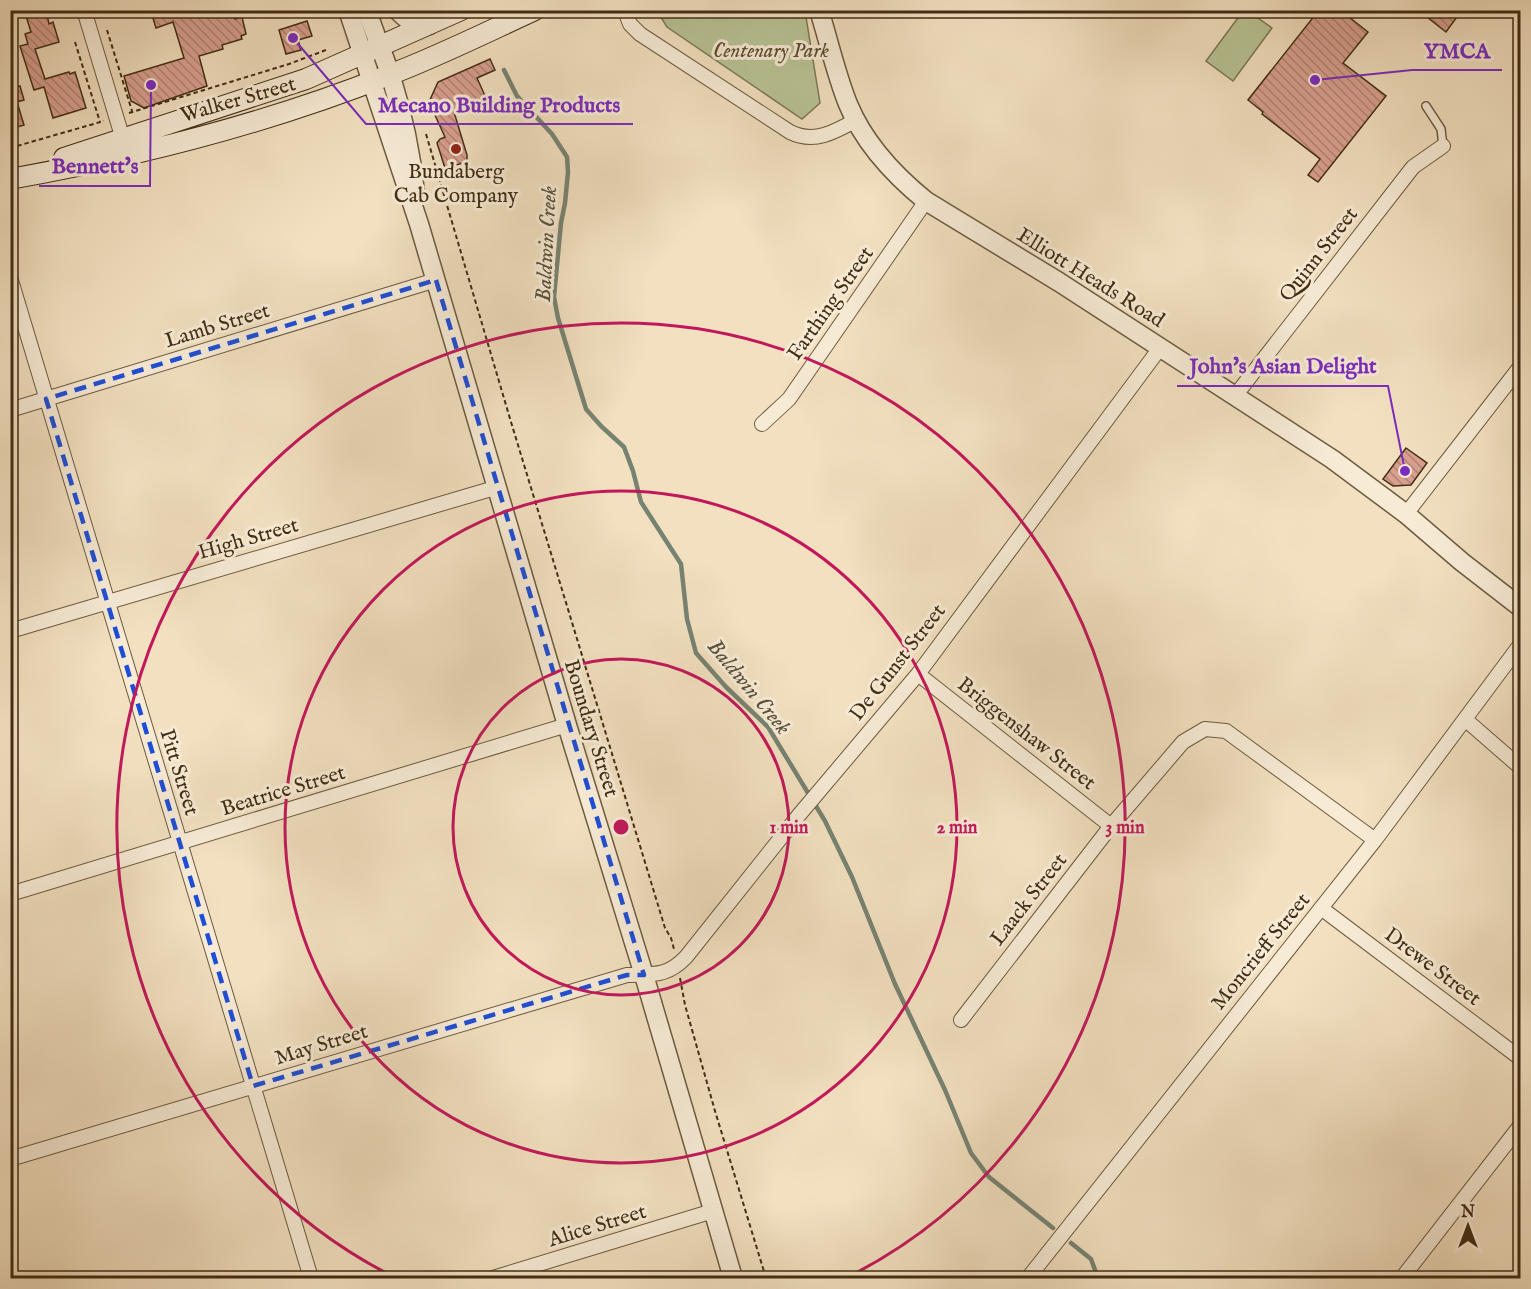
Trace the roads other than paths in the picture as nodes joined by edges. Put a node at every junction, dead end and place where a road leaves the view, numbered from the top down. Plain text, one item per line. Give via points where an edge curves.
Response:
1 (84, 10) edge
2 (348, 10) edge
3 (368, 10) edge
4 (398, 10) edge
5 (461, 10) edge
6 (535, 10) edge
7 (819, 10) edge
8 (831, 10) edge
9 (625, 11) edge
10 (429, 25) junction
11 (371, 50) junction
12 (834, 56) junction
13 (391, 75) junction
14 (371, 82) junction
15 (1426, 106) dead end
16 (856, 120) junction
17 (1443, 146) joint
18 (125, 147) junction
19 (10, 178) edge
20 (926, 201) junction
21 (419, 224) junction
22 (10, 277) edge
23 (436, 280) junction
24 (1160, 348) junction
25 (1521, 367) edge
26 (1235, 396) junction
27 (46, 399) junction
28 (10, 410) edge
29 (762, 424) dead end
30 (498, 487) junction
31 (1406, 514) junction
32 (107, 602) junction
33 (1521, 607) edge
34 (10, 631) edge
35 (1521, 645) edge
36 (918, 674) junction
37 (1466, 720) junction
38 (567, 725) junction
39 (1521, 767) edge
40 (1111, 826) junction
41 (1375, 840) junction
42 (180, 843) junction
43 (10, 894) edge
44 (1321, 908) junction
45 (644, 975) junction
46 (961, 1020) dead end
47 (1521, 1058) edge
48 (253, 1086) junction
49 (1521, 1126) edge
50 (10, 1159) edge
51 (713, 1211) junction
52 (311, 1278) edge
53 (493, 1278) edge
54 (734, 1278) edge
55 (1028, 1278) edge
56 (1402, 1278) edge

1 - 18 street
2 - 11 street, Boundary Street
3 - 11 street, Boundary Street
4 - 10 street via 408,20
5 - 10 main road, Walker Street
6 - 13 main road, Walker Street
7 - 12 street, Elliott Heads Road
8 - 12 street, Elliott Heads Road
9 - 16 street via 640,34 790,132 818,137
10 - 11 main road, Walker Street
11 - 13 street, Boundary Street
11 - 14 street, Boundary Street
11 - 18 main road, Walker Street
12 - 16 street, Elliott Heads Road
13 - 14 main road, Walker Street
13 - 21 street, Boundary Street via 411,155
14 - 18 main road, Walker Street via 294,110
14 - 21 street, Boundary Street
15 - 17 lane via 1441,129
16 - 20 street, Elliott Heads Road via 881,159
17 - 26 street, Quinn Street via 1413,167
18 - 19 main road, Walker Street
20 - 24 street, Elliott Heads Road
20 - 29 street, Farthing Street via 789,399
21 - 23 street, Boundary Street
22 - 27 street, Pitt Street
23 - 27 street, Lamb Street
23 - 30 street, Boundary Street
24 - 26 street, Elliott Heads Road
24 - 36 street, De Gunst Street
25 - 31 street
26 - 31 street, Elliott Heads Road via 1332,459
27 - 28 street, Lamb Street
27 - 32 street, Pitt Street
30 - 32 street, High Street
30 - 38 street, Boundary Street
31 - 33 street, Elliott Heads Road
32 - 34 street, High Street
32 - 42 street, Pitt Street
35 - 37 street, Moncrieff Street
36 - 40 street, Briggenshaw Street
36 - 45 street, De Gunst Street via 686,957 663,974
37 - 39 street
37 - 41 street, Moncrieff Street
38 - 42 street, Beatrice Street
38 - 45 street, Boundary Street
40 - 41 street, Laack Street via 1183,742 1205,729 1226,731
40 - 46 street, Laack Street
41 - 44 street, Moncrieff Street
42 - 43 street, Beatrice Street
42 - 48 street, Pitt Street
44 - 47 street, Drewe Street
44 - 55 street, Moncrieff Street
45 - 48 street, May Street via 627,975
45 - 51 street, Boundary Street
48 - 50 street, May Street
48 - 52 street, Pitt Street
49 - 56 street
51 - 53 street, Alice Street
51 - 54 street, Boundary Street

